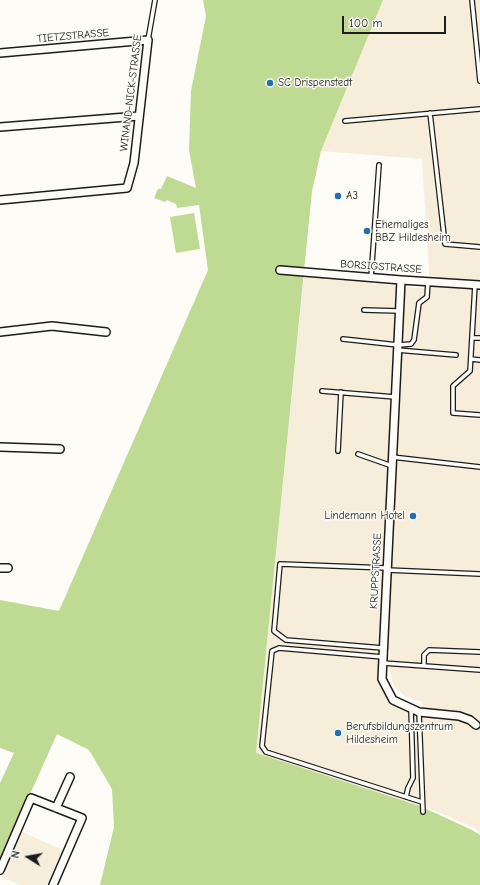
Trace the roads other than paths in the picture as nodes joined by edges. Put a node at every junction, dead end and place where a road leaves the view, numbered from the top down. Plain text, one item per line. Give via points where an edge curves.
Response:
1 (155, 0) edge
2 (472, 0) edge
3 (148, 40) junction
4 (0, 53) edge
5 (480, 81) edge
6 (480, 109) edge
7 (430, 113) junction
8 (139, 116) junction
9 (345, 121) dead end
10 (0, 127) edge
11 (379, 165) dead end
12 (0, 200) edge
13 (480, 247) edge
14 (280, 270) dead end
15 (371, 278) junction
16 (401, 280) junction
17 (428, 282) junction
18 (478, 284) edge
19 (364, 310) dead end
20 (399, 311) junction
21 (0, 332) edge
22 (106, 332) dead end
23 (472, 338) junction
24 (480, 338) edge
25 (343, 339) dead end
26 (398, 348) junction
27 (456, 355) dead end
28 (471, 359) junction
29 (480, 360) edge
30 (322, 391) dead end
31 (341, 392) junction
32 (395, 397) junction
33 (480, 415) edge
34 (0, 447) edge
35 (60, 449) dead end
36 (338, 452) dead end
37 (358, 454) dead end
38 (392, 457) junction
39 (392, 466) junction
40 (480, 467) edge
41 (0, 568) edge
42 (8, 568) dead end
43 (387, 569) junction
44 (480, 574) edge
45 (383, 648) junction
46 (480, 652) edge
47 (383, 660) junction
48 (424, 666) junction
49 (480, 670) edge
50 (411, 708) junction
51 (419, 712) junction
52 (476, 725) dead end
53 (70, 777) dead end
54 (406, 797) junction
55 (422, 802) junction
56 (56, 808) junction
57 (422, 812) dead end
58 (0, 870) edge
59 (53, 885) edge

1 - 3 lane, WINAND-NICK-STRASSE
2 - 5 lane
3 - 4 street, TIETZSTRASSE
3 - 8 street, WINAND-NICK-STRASSE
6 - 7 lane
7 - 9 lane
7 - 13 lane via 445,244
8 - 10 street
8 - 12 street, WINAND-NICK-STRASSE via 134,163 128,188
11 - 15 lane
14 - 15 street, BORSIGSTRASSE
15 - 16 street, BORSIGSTRASSE
16 - 17 street, BORSIGSTRASSE
16 - 20 street, KRUPPSTRASSE
17 - 18 street, BORSIGSTRASSE
17 - 26 lane via 427,297 418,307 414,340 411,344
18 - 23 lane
19 - 20 lane
20 - 26 street, KRUPPSTRASSE
21 - 22 street via 52,326
23 - 24 lane
23 - 28 lane
25 - 26 lane
26 - 27 lane
26 - 32 street, KRUPPSTRASSE
28 - 29 lane
28 - 33 lane via 470,371 454,386 453,413
30 - 31 lane
31 - 32 lane
31 - 36 lane
32 - 38 street, KRUPPSTRASSE
34 - 35 street
37 - 39 lane
38 - 39 street, KRUPPSTRASSE
38 - 40 lane
39 - 43 street, KRUPPSTRASSE
41 - 42 street
43 - 44 lane
43 - 45 street, KRUPPSTRASSE
43 - 45 lane via 280,564 274,631 286,640
45 - 47 street, KRUPPSTRASSE
46 - 48 lane via 429,650 424,655
47 - 48 lane
47 - 50 street, KRUPPSTRASSE via 382,679 393,700
47 - 54 lane via 279,648 272,651 262,746 266,752
48 - 49 lane
50 - 51 street, KRUPPSTRASSE
50 - 54 lane via 413,778
51 - 52 street, KRUPPSTRASSE via 459,716
51 - 55 lane
53 - 56 street
54 - 55 lane
55 - 57 lane
56 - 58 street via 31,798
56 - 59 street via 82,818

